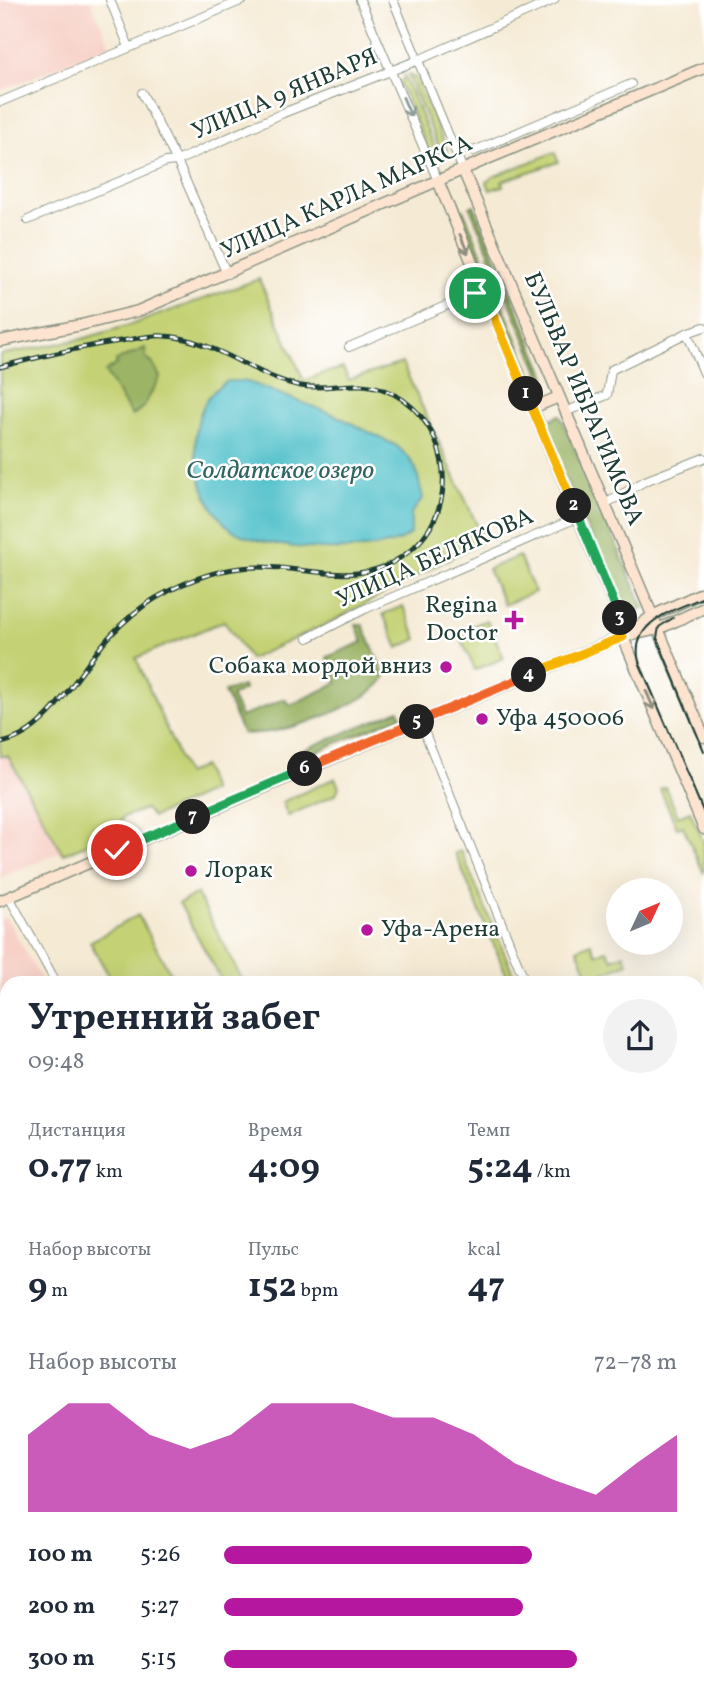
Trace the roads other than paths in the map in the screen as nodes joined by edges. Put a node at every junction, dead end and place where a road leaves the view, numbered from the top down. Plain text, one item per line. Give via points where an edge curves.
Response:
1 (110, 0) edge
2 (243, 0) edge
3 (360, 0) edge
4 (393, 0) edge
5 (554, 0) edge
6 (129, 47) junction
7 (416, 61) junction
8 (704, 68) edge
9 (391, 71) junction
10 (631, 84) dead end
11 (142, 93) dead end
12 (0, 102) edge
13 (454, 147) junction
14 (177, 161) junction
15 (463, 170) junction
16 (438, 181) junction
17 (28, 220) dead end
18 (227, 274) junction
19 (483, 290) junction
20 (704, 327) edge
21 (687, 333) junction
22 (0, 341) edge
23 (349, 347) dead end
24 (704, 373) edge
25 (559, 397) junction
26 (532, 408) junction
27 (565, 412) junction
28 (704, 458) edge
29 (605, 504) junction
30 (579, 517) junction
31 (704, 592) edge
32 (704, 608) edge
33 (652, 616) junction
34 (658, 629) junction
35 (623, 637) junction
36 (307, 638) dead end
37 (419, 721) junction
38 (704, 737) edge
39 (704, 829) edge
40 (5, 899) edge
41 (52, 976) edge
42 (523, 976) edge

1 - 6 street
2 - 6 street
3 - 9 street, БУЛЬВАР ИБРАГИМОВА
4 - 7 street, БУЛЬВАР ИБРАГИМОВА
5 - 7 street, УЛИЦА 9 ЯНВАРЯ
6 - 12 street
7 - 9 street, УЛИЦА 9 ЯНВАРЯ
7 - 13 street, БУЛЬВАР ИБРАГИМОВА
8 - 15 street, УЛИЦА КАРЛА МАРКСА
9 - 14 street, УЛИЦА 9 ЯНВАРЯ
9 -> 16 street, БУЛЬВАР ИБРАГИМОВА
10 - 13 street via 474,151
11 - 14 street
13 - 15 street, БУЛЬВАР ИБРАГИМОВА
14 - 17 street, УЛИЦА 9 ЯНВАРЯ
14 - 18 street
15 - 16 street, УЛИЦА КАРЛА МАРКСА
15 - 25 street, БУЛЬВАР ИБРАГИМОВА
16 - 18 street, УЛИЦА КАРЛА МАРКСА
16 -> 19 street, БУЛЬВАР ИБРАГИМОВА
18 - 22 street, УЛИЦА КАРЛА МАРКСА via 138,311
19 - 23 street
19 - 26 street, БУЛЬВАР ИБРАГИМОВА
20 - 21 street
21 - 24 street
21 - 27 street via 611,370 607,395
25 - 26 street
25 - 27 street, БУЛЬВАР ИБРАГИМОВА
26 - 30 street, БУЛЬВАР ИБРАГИМОВА
27 - 29 street, БУЛЬВАР ИБРАГИМОВА
28 - 29 street via 645,481
29 - 33 street, БУЛЬВАР ИБРАГИМОВА
30 - 35 street, БУЛЬВАР ИБРАГИМОВА via 622,622
30 - 36 street, УЛИЦА БЕЛЯКОВА
31 - 33 street
32 - 34 street
33 - 34 street, БУЛЬВАР ИБРАГИМОВА
33 - 35 street
34 - 35 street
34 - 38 street, БУЛЬВАР ИБРАГИМОВА
35 - 37 street
35 -> 39 street, БУЛЬВАР ИБРАГИМОВА
37 - 40 street
37 - 42 street
40 - 41 street

